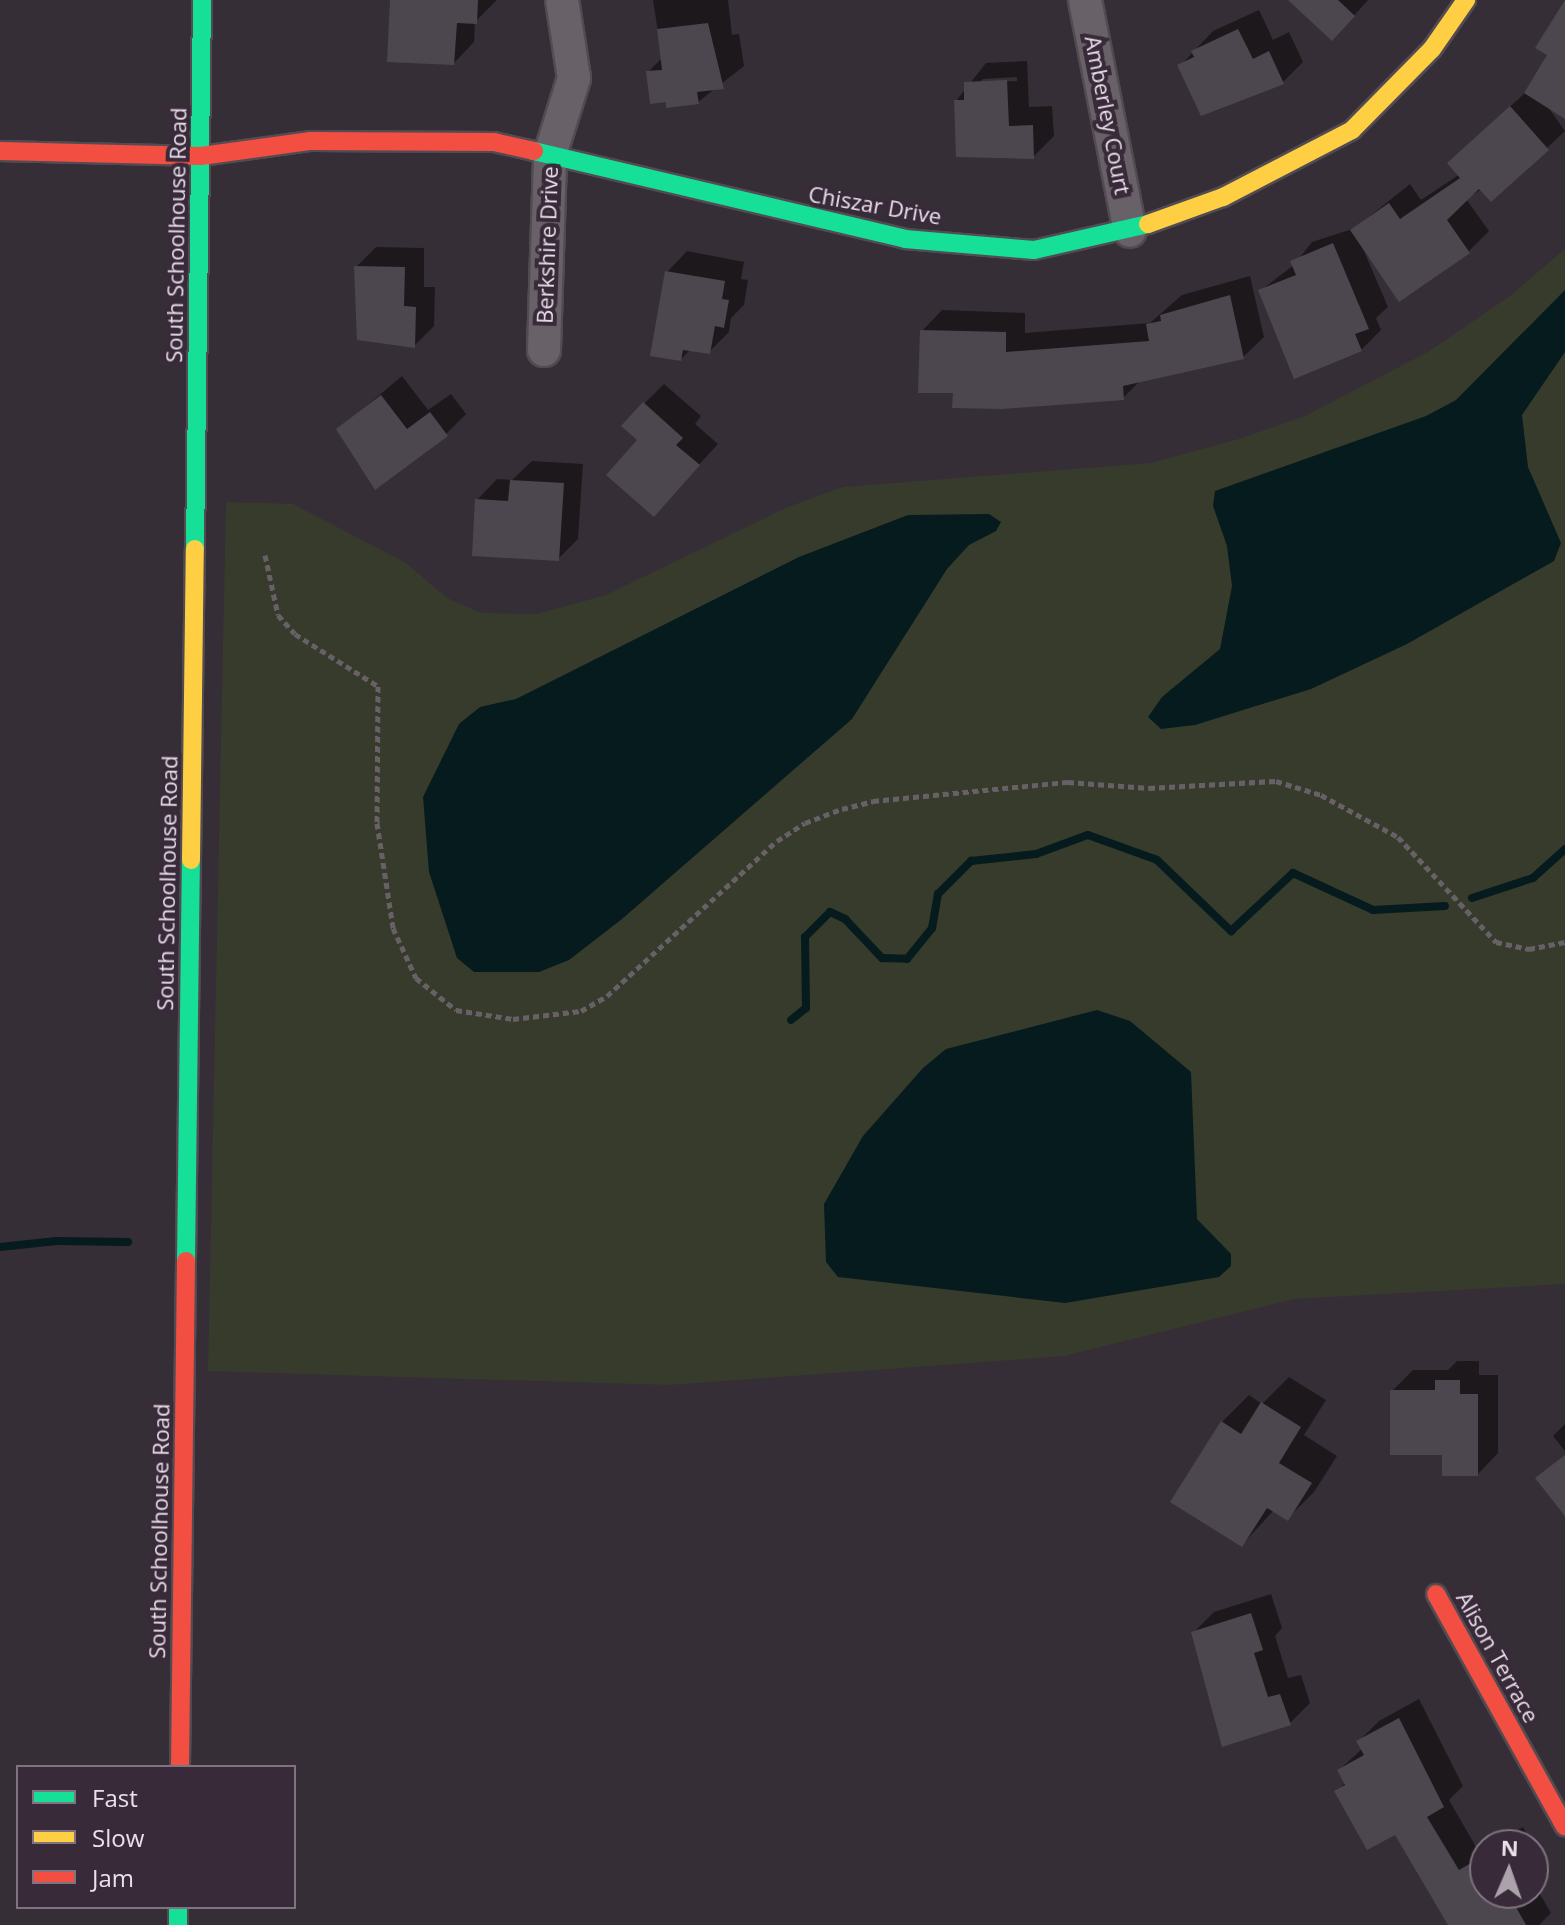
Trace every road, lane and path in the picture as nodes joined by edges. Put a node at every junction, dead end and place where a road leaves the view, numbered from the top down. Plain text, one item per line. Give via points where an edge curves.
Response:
1 (202, 0) edge
2 (562, 0) edge
3 (1085, 0) edge
4 (1466, 0) edge
5 (0, 151) edge
6 (550, 155) junction
7 (201, 156) junction
8 (1130, 231) junction
9 (544, 350) dead end
10 (265, 555) dead end
11 (1565, 942) edge
12 (1436, 1594) dead end
13 (180, 1765) edge
14 (1565, 1827) edge

1 - 7 street, South Schoolhouse Road
2 - 6 street, Berkshire Drive via 574,78
3 - 8 street, Amberley Court
4 - 8 street, Chiszar Drive via 1432,49 1352,130 1223,197
5 - 7 street, Chiszar Drive
6 - 7 street, Chiszar Drive via 494,142 311,141
6 - 8 street, Chiszar Drive via 905,239 1034,250
6 - 9 street, Berkshire Drive
7 - 13 street, South Schoolhouse Road
10 - 11 path via 278,615 295,634 378,686 377,823 393,928 416,978 456,1010 513,1019 581,1011 607,996 777,841 830,813 873,801 1068,782 1149,788 1276,781 1321,795 1398,837 1496,942 1529,949
12 - 14 street, Alison Terrace

